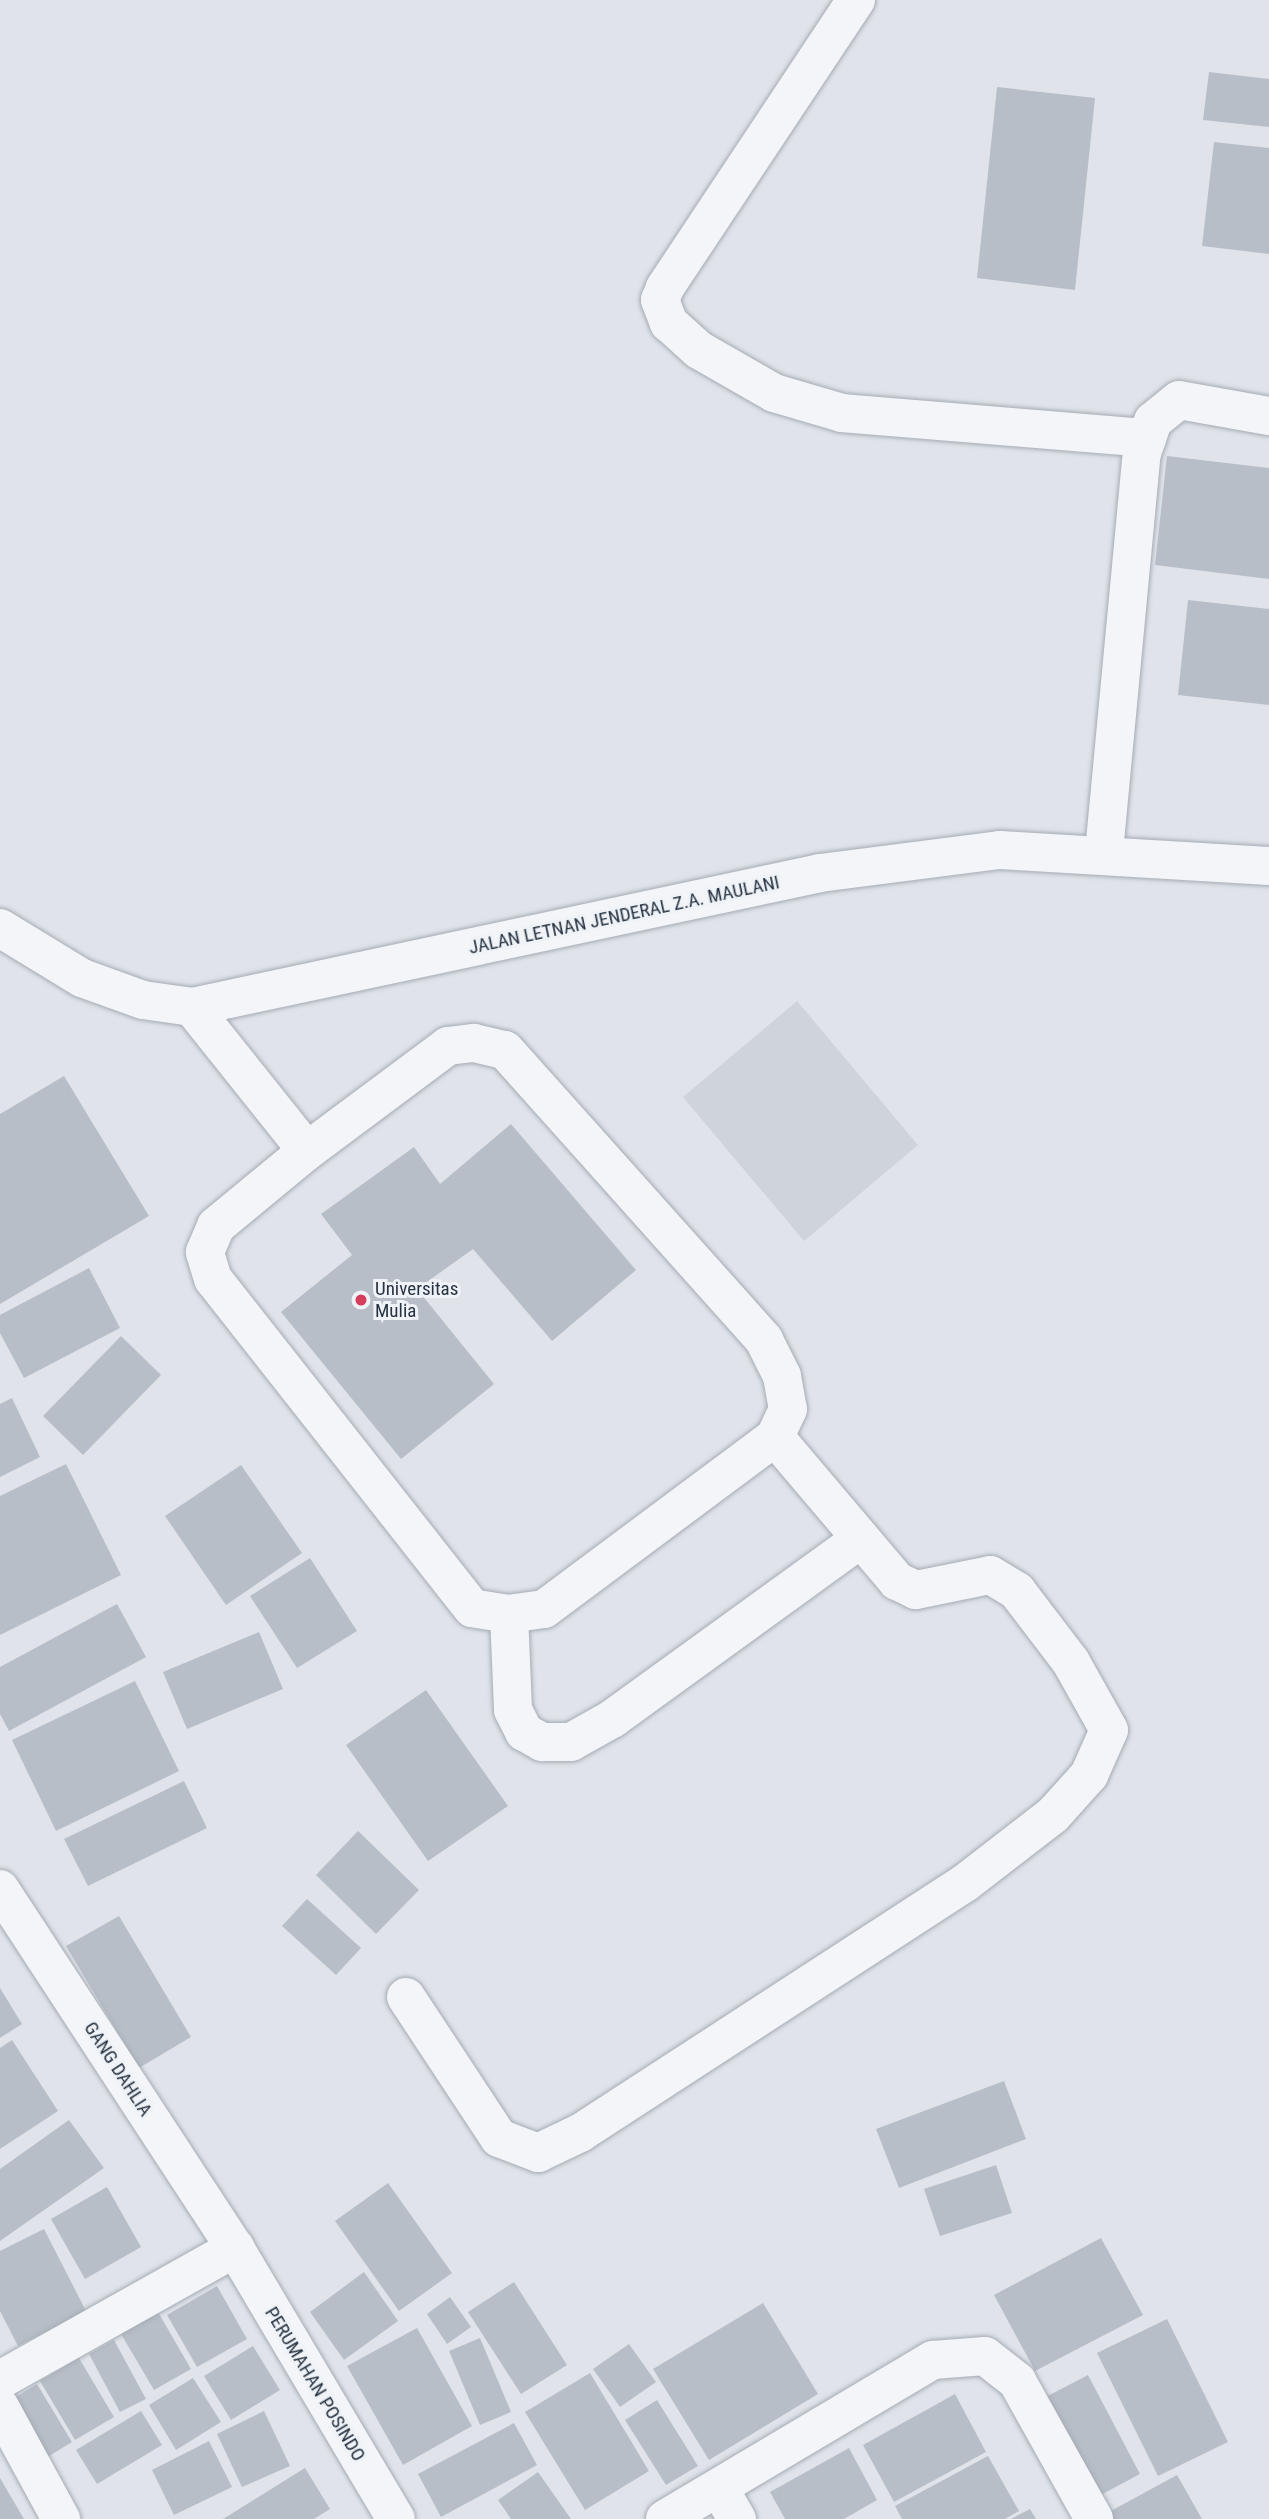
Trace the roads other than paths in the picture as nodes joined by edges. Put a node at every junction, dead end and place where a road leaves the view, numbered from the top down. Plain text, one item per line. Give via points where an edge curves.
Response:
1 (856, 0) edge
2 (1269, 416) edge
3 (1147, 438) junction
4 (1104, 852) junction
5 (1269, 866) edge
6 (0, 928) edge
7 (192, 1007) junction
8 (307, 1151) junction
9 (775, 1437) junction
10 (861, 1539) junction
11 (509, 1614) junction
12 (0, 1889) edge
13 (406, 1997) dead end
14 (235, 2248) junction
15 (0, 2380) edge
16 (0, 2407) edge
17 (728, 2503) edge
18 (61, 2519) edge
19 (396, 2519) edge
20 (665, 2519) edge
21 (1094, 2519) edge

1 - 3 street via 665,288 660,300 669,323 699,350 774,393 842,413
2 - 3 street via 1179,400 1153,421
3 - 4 street
4 - 5 street, JALAN LETNAN JENDERAL Z.A. MAULANI
4 - 7 street, JALAN LETNAN JENDERAL Z.A. MAULANI via 1000,850 820,873
6 - 7 street, JALAN LETNAN JENDERAL Z.A. MAULANI via 82,978 143,1000
7 - 8 street
8 - 9 street via 448,1046 505,1050 764,1340 782,1376 788,1409
8 - 11 street via 216,1226 205,1252 214,1279 472,1608
9 - 10 street
9 - 11 street via 544,1609
10 - 11 street via 612,1719 571,1742 542,1742 524,1732 513,1710
10 - 13 street via 897,1581 916,1590 990,1575 1017,1591 1071,1662 1109,1730 1089,1776 1053,1815 953,1890 580,2133 538,2153 499,2138
12 - 14 street, GANG DAHLIA
14 - 15 street
14 - 19 street, PERUMAHAN POSINDO
16 - 18 street
17 - 20 street
17 - 21 street via 933,2360 985,2356 1017,2381

